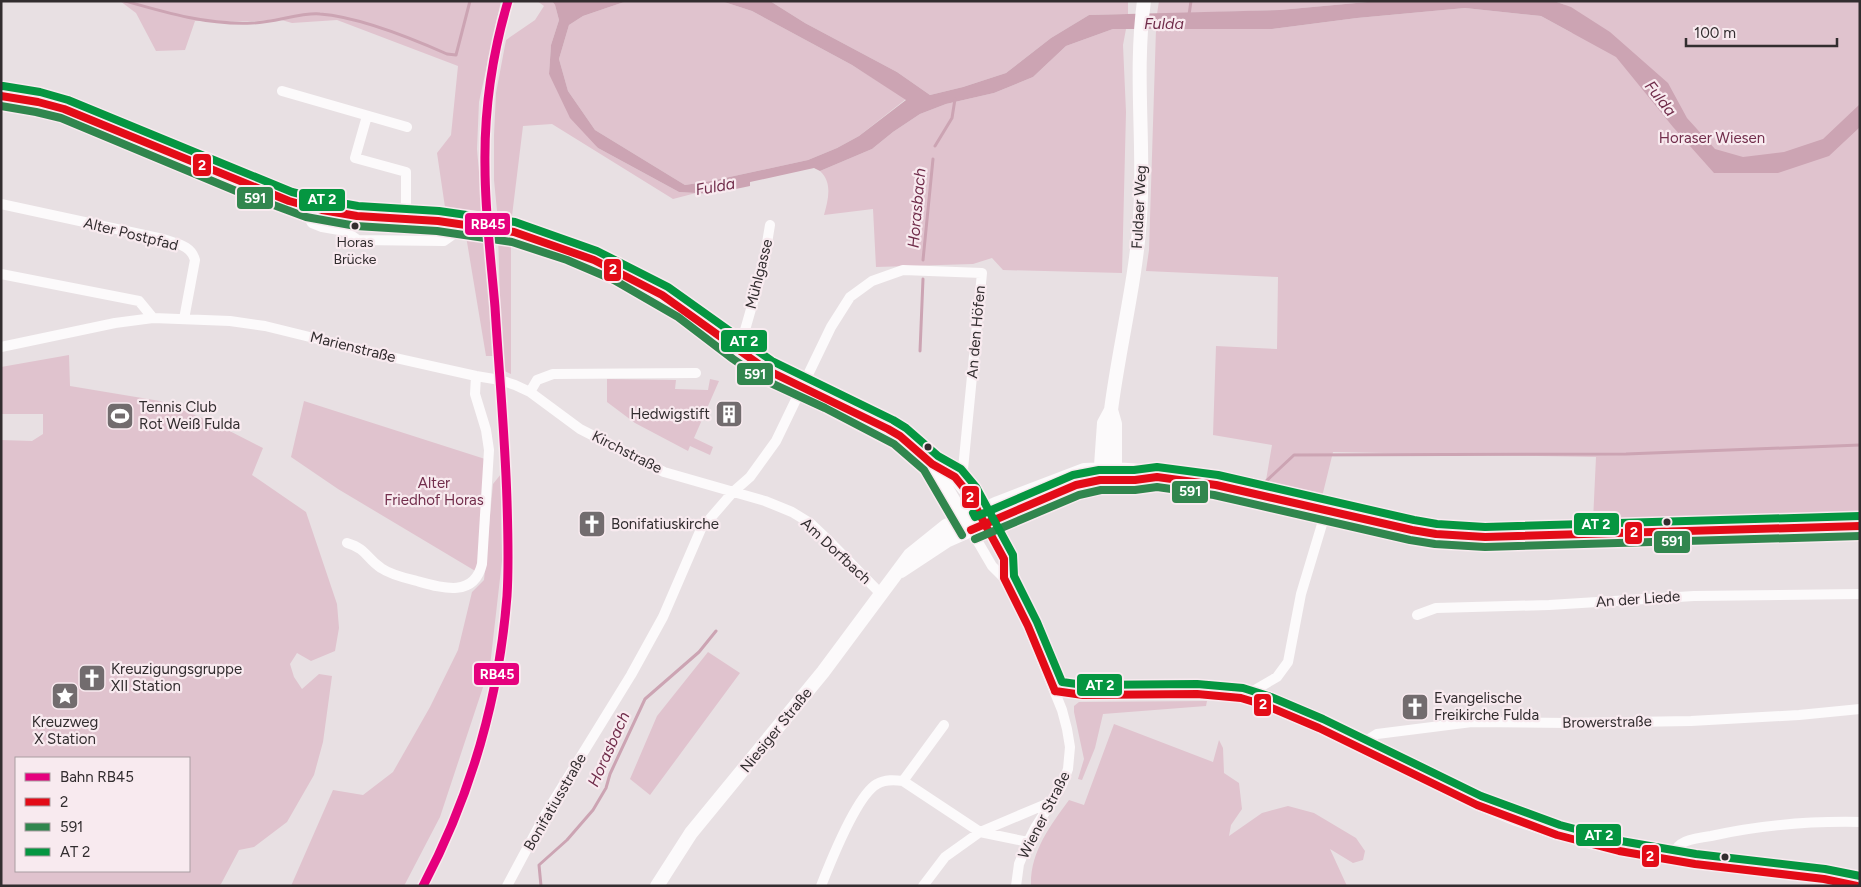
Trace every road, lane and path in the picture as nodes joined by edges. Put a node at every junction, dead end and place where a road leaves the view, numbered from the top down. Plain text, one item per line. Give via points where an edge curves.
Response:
1 (1144, 1) edge
2 (282, 91) dead end
3 (1, 96) edge
4 (367, 116) junction
5 (407, 127) dead end
6 (1, 204) edge
7 (309, 207) junction
8 (406, 219) junction
9 (468, 224) junction
10 (770, 225) dead end
11 (1, 274) edge
12 (153, 318) junction
13 (184, 319) junction
14 (1, 347) edge
15 (739, 352) junction
16 (696, 373) dead end
17 (476, 376) junction
18 (803, 388) junction
19 (530, 392) junction
20 (1111, 410) junction
21 (932, 464) junction
22 (1115, 474) junction
23 (1100, 475) junction
24 (955, 477) junction
25 (733, 492) junction
26 (1326, 511) junction
27 (982, 518) junction
28 (967, 524) junction
29 (1860, 526) edge
30 (347, 543) dead end
31 (1004, 578) junction
32 (880, 593) junction
33 (1860, 594) edge
34 (1417, 615) dead end
35 (1054, 691) junction
36 (1241, 698) junction
37 (1860, 709) edge
38 (944, 724) dead end
39 (1361, 749) junction
40 (903, 781) junction
41 (1053, 801) junction
42 (1860, 822) edge
43 (980, 832) junction
44 (1028, 842) junction
45 (1672, 860) junction
46 (507, 886) edge
47 (657, 886) edge
48 (821, 886) edge
49 (922, 886) edge
50 (1016, 886) edge
51 (1858, 886) edge

1 - 20 main road, Fuldaer Weg via 1140,62 1140,220
2 - 4 street
3 - 7 main road via 64,109 252,187
4 - 5 street
4 - 8 street via 355,158 406,172
6 - 13 street, Alter Postpfad via 154,237 187,248 193,252 195,260
7 - 8 main road via 357,216
7 - 9 street via 307,214 312,223 345,231 358,240 444,242
8 - 9 main road
9 - 15 main road via 514,232 618,271 684,309
10 - 15 street, Mühlgasse via 763,267
11 - 12 street via 139,301
12 - 13 street, Marienstraße
12 - 14 street, Marienstraße
13 - 17 street, Marienstraße via 265,326
15 - 18 main road
16 - 19 street via 553,374 537,380
17 - 19 street, Marienstraße via 500,380
17 - 30 street via 474,388 486,430 489,456 482,564 475,579 451,589 404,578 380,568 359,547
18 - 21 main road via 888,429
18 - 24 street, An den Höfen via 831,328 850,297 872,281 903,270 982,273 963,469
18 - 25 street, Bonifatiusstraße via 776,441 750,477
19 - 25 street, Kirchstraße via 580,429 627,454 664,472
20 - 22 main road, Fuldaer Weg via 1115,424
20 - 23 main road, Fuldaer Weg via 1104,423
21 - 24 main road
21 - 28 main road
22 - 23 main road, Niesiger Straße
22 - 26 main road, Niesiger Straße via 1135,480 1157,476 1216,485
23 - 27 main road, Niesiger Straße via 1079,472
24 - 27 main road
25 - 32 street, Am Dorfbach via 792,512 810,523
25 - 46 street, Bonifatiusstraße via 701,529 663,617 546,813
26 - 29 main road, Niesiger Straße via 1412,530 1485,537
26 - 36 street via 1300,594 1288,662 1277,677
27 - 28 main road, Niesiger Straße
27 - 31 street, Wiener Straße via 1004,559
28 - 31 street, Wiener Straße via 992,566
28 - 32 main road, Niesiger Straße via 946,526 921,544
31 - 35 street, Wiener Straße via 1038,647
32 - 47 main road, Niesiger Straße via 823,672 691,833
33 - 34 street, An der Liede via 1694,596 1436,608
35 - 36 street via 1083,695 1197,694
35 - 41 street, Wiener Straße via 1070,747 1068,769
36 - 39 street via 1300,719
37 - 39 street, Browerstraße via 1692,721 1472,722 1377,734
38 - 40 street
39 - 45 street via 1477,805 1536,828 1605,848
40 - 43 street
40 - 48 street via 878,783 868,791
41 - 43 street
41 - 44 street, Wiener Straße
42 - 45 street via 1781,824 1717,834 1680,844
43 - 44 street
43 - 49 street via 945,857
44 - 50 street, Wiener Straße via 1019,864
45 - 51 street

